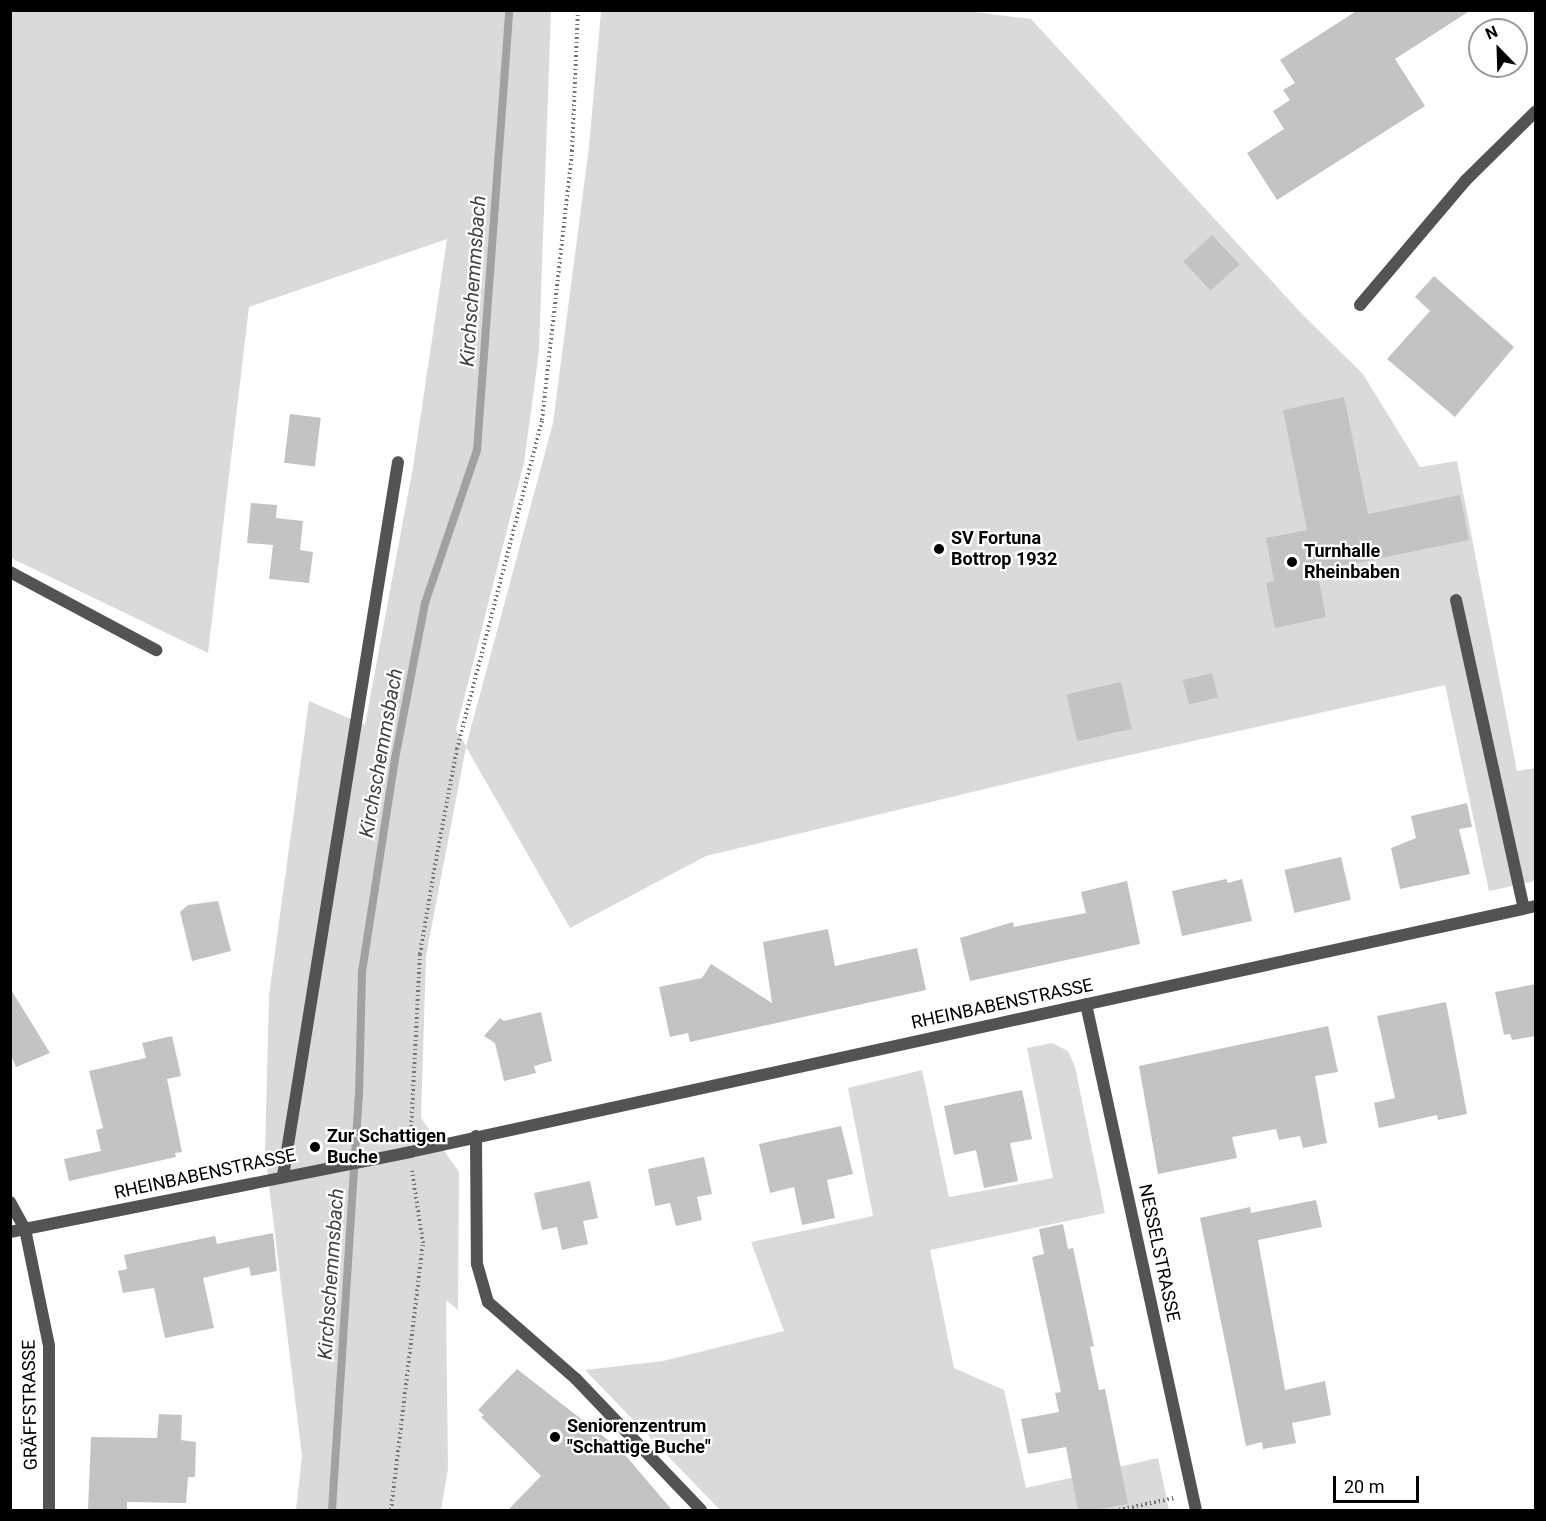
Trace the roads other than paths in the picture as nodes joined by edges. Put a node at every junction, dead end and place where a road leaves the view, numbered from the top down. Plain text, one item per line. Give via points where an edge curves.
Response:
1 (1536, 111) edge
2 (1360, 305) dead end
3 (398, 462) dead end
4 (10, 572) edge
5 (1456, 600) dead end
6 (156, 650) dead end
7 (1530, 907) edge
8 (1086, 1004) junction
9 (476, 1136) junction
10 (283, 1176) junction
11 (10, 1202) edge
12 (25, 1229) junction
13 (10, 1233) edge
14 (49, 1510) edge
15 (702, 1510) edge
16 (1196, 1510) edge

1 - 2 street via 1473,173
3 - 10 street
4 - 6 street
5 - 7 street
7 - 8 street, RHEINBABENSTRASSE
8 - 9 street, RHEINBABENSTRASSE
8 - 16 street, NESSELSTRASSE
9 - 10 street, RHEINBABENSTRASSE
9 - 15 street via 477,1264 488,1302 576,1379
10 - 12 street, RHEINBABENSTRASSE
11 - 12 street, GRÄFFSTRASSE
12 - 13 street, RHEINBABENSTRASSE
12 - 14 street, GRÄFFSTRASSE via 50,1346

